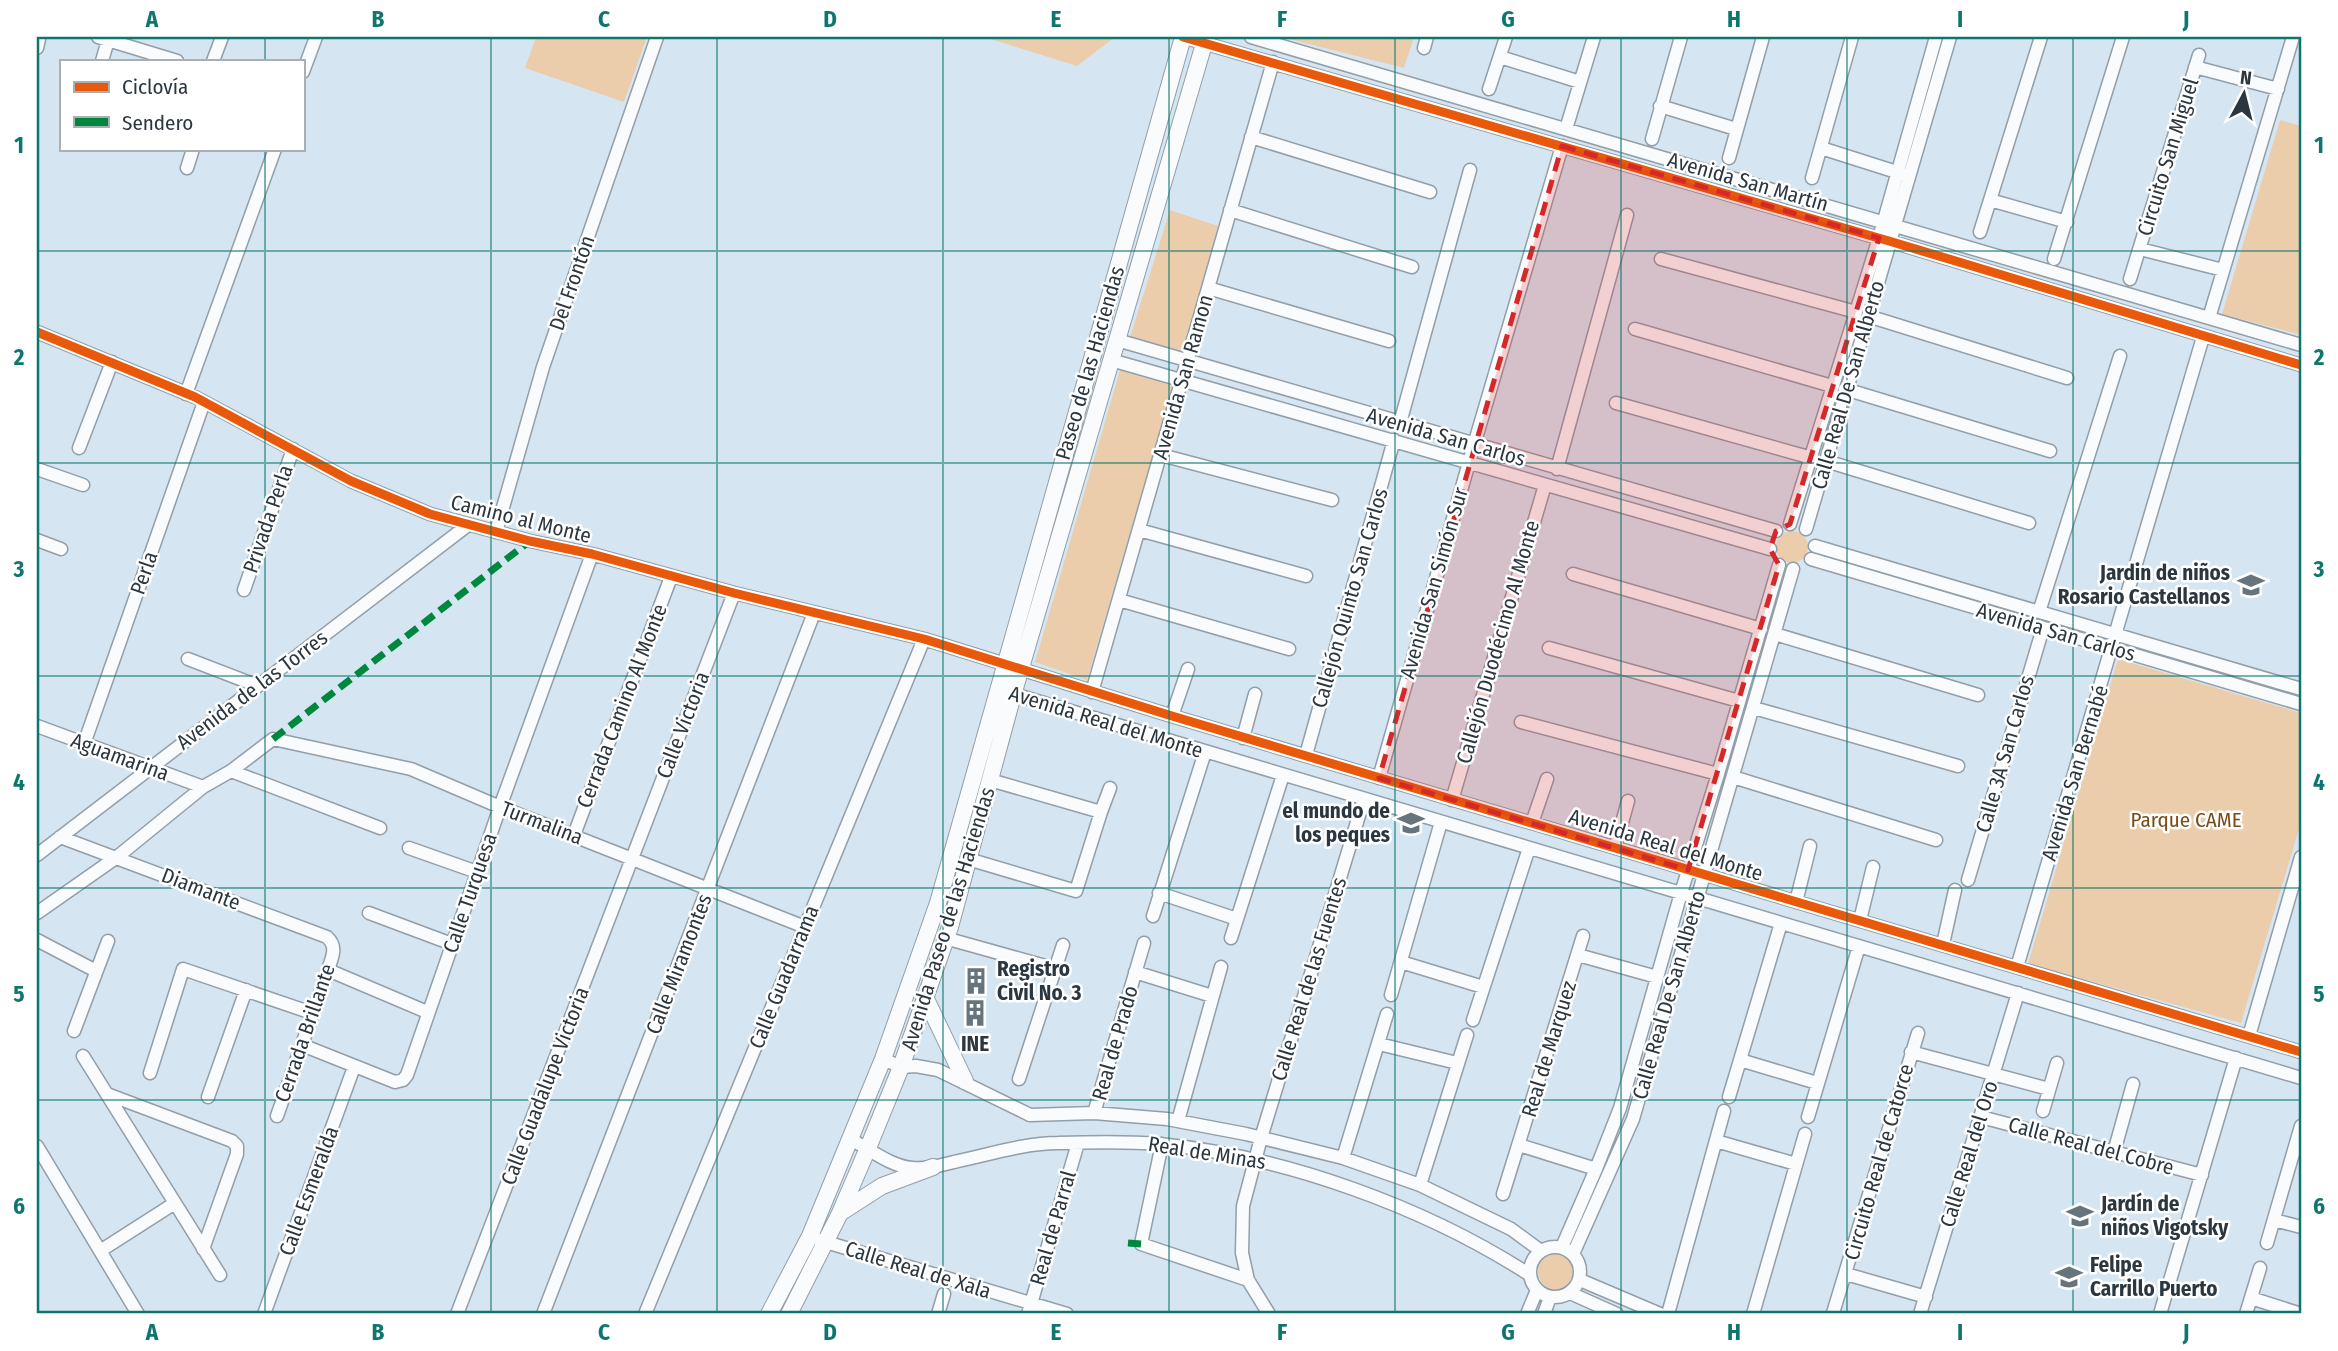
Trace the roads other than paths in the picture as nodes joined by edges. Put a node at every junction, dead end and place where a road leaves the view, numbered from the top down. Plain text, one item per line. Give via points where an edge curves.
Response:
1 (222, 37) edge
2 (316, 37) edge
3 (656, 37) edge
4 (1183, 37) edge
5 (1251, 37) edge
6 (1506, 37) edge
7 (1594, 37) edge
8 (1681, 37) edge
9 (1763, 37) edge
10 (1852, 37) edge
11 (1936, 37) edge
12 (1950, 37) edge
13 (2041, 37) edge
14 (2123, 37) edge
15 (2294, 37) edge
16 (111, 39) edge
17 (1205, 39) edge
18 (1500, 57) junction
19 (162, 59) edge
20 (102, 60) edge
21 (213, 60) edge
22 (1273, 62) junction
23 (304, 69) edge
24 (1580, 82) junction
25 (1489, 89) dead end
26 (2278, 89) junction
27 (1660, 106) junction
28 (1566, 129) junction
29 (1736, 129) junction
30 (1251, 137) junction
31 (1652, 139) dead end
32 (1562, 146) junction
33 (1821, 148) junction
34 (193, 150) edge
35 (275, 150) edge
36 (1728, 158) dead end
37 (187, 168) dead end
38 (1470, 170) dead end
39 (1903, 174) junction
40 (1812, 178) dead end
41 (1430, 192) dead end
42 (1990, 200) junction
43 (1230, 210) junction
44 (1628, 215) dead end
45 (2067, 222) junction
46 (1889, 224) junction
47 (1980, 232) dead end
48 (1884, 239) junction
49 (2140, 248) junction
50 (2054, 258) dead end
51 (1661, 259) dead end
52 (1412, 267) dead end
53 (2223, 270) junction
54 (2130, 279) dead end
55 (1208, 288) junction
56 (1862, 314) junction
57 (2209, 318) junction
58 (1635, 329) dead end
59 (37, 332) edge
60 (2203, 337) junction
61 (1117, 340) junction
62 (1389, 341) dead end
63 (2301, 345) edge
64 (2120, 356) dead end
65 (1188, 359) junction
66 (1111, 360) junction
67 (112, 362) junction
68 (2301, 365) edge
69 (2067, 378) dead end
70 (1183, 380) junction
71 (1832, 386) junction
72 (1845, 389) junction
73 (186, 394) junction
74 (204, 402) junction
75 (1616, 403) dead end
76 (1400, 423) junction
77 (1394, 440) junction
78 (1474, 445) junction
79 (79, 449) dead end
80 (293, 449) junction
81 (2050, 451) dead end
82 (1161, 455) junction
83 (1812, 458) junction
84 (1826, 461) junction
85 (1469, 462) junction
86 (37, 469) edge
87 (1557, 469) junction
88 (83, 485) dead end
89 (1545, 485) junction
90 (1332, 500) dead end
91 (2029, 523) dead end
92 (1790, 524) junction
93 (468, 525) junction
94 (1806, 529) junction
95 (1139, 530) junction
96 (1776, 531) junction
97 (496, 532) junction
98 (37, 540) edge
99 (1815, 546) junction
100 (61, 549) dead end
101 (1770, 549) junction
102 (592, 554) junction
103 (1811, 559) junction
104 (1779, 565) junction
105 (1793, 569) junction
106 (1573, 574) dead end
107 (671, 576) junction
108 (1306, 576) dead end
109 (244, 590) dead end
110 (734, 593) junction
111 (1119, 600) junction
112 (2039, 612) junction
113 (814, 613) junction
114 (2043, 628) junction
115 (1761, 629) junction
116 (2116, 634) junction
117 (1775, 635) junction
118 (924, 639) junction
119 (1549, 648) dead end
120 (2112, 648) junction
121 (1289, 649) dead end
122 (188, 659) dead end
123 (1004, 664) junction
124 (1188, 669) dead end
125 (1022, 670) junction
126 (258, 686) junction
127 (2301, 689) edge
128 (1005, 692) junction
129 (1092, 692) junction
130 (1255, 694) dead end
131 (1978, 695) dead end
132 (1739, 701) junction
133 (2301, 704) edge
134 (1754, 708) junction
135 (1172, 716) junction
136 (1521, 723) dead end
137 (37, 726) edge
138 (1243, 738) junction
139 (84, 744) junction
140 (1205, 752) junction
141 (1306, 755) junction
142 (1958, 766) dead end
143 (149, 768) junction
144 (232, 771) junction
145 (1718, 774) junction
146 (1283, 775) junction
147 (1733, 777) junction
148 (1379, 778) junction
149 (1547, 779) dead end
150 (990, 780) junction
151 (203, 786) junction
152 (1110, 788) dead end
153 (1364, 799) junction
154 (1452, 800) junction
155 (1628, 801) dead end
156 (500, 807) junction
157 (1101, 812) junction
158 (1441, 822) junction
159 (1532, 823) junction
160 (380, 828) dead end
161 (574, 835) junction
162 (60, 837) junction
163 (1936, 840) dead end
164 (1810, 846) dead end
165 (409, 848) dead end
166 (1529, 848) junction
167 (1615, 848) junction
168 (37, 855) edge
169 (117, 857) junction
170 (632, 857) junction
171 (2301, 857) edge
172 (968, 859) junction
173 (1874, 867) dead end
174 (1688, 870) junction
175 (477, 872) junction
176 (1704, 875) junction
177 (1968, 880) dead end
178 (708, 889) junction
179 (1955, 890) dead end
180 (1160, 893) junction
181 (1681, 893) junction
182 (1698, 898) junction
183 (1796, 902) junction
184 (37, 913) edge
185 (369, 913) dead end
186 (1153, 916) dead end
187 (1237, 919) junction
188 (1860, 920) junction
189 (1781, 923) junction
190 (805, 927) junction
191 (1583, 936) dead end
192 (945, 938) junction
193 (1231, 938) dead end
194 (37, 940) edge
195 (108, 940) dead end
196 (1144, 943) dead end
197 (452, 944) junction
198 (1943, 944) junction
199 (1063, 945) dead end
200 (1859, 947) junction
201 (334, 950) joint
202 (1578, 955) junction
203 (1401, 962) junction
204 (1221, 967) dead end
205 (2017, 967) junction
206 (1056, 969) junction
207 (328, 970) junction
208 (96, 971) junction
209 (1135, 972) junction
210 (1657, 977) junction
211 (1483, 987) junction
212 (246, 990) junction
213 (2018, 993) junction
214 (1391, 995) dead end
215 (1212, 996) junction
216 (926, 999) junction
217 (312, 1013) junction
218 (427, 1013) junction
219 (1387, 1014) dead end
220 (1473, 1020) dead end
221 (74, 1031) dead end
222 (1918, 1033) dead end
223 (1467, 1035) dead end
224 (2249, 1037) junction
225 (1378, 1044) junction
226 (302, 1045) junction
227 (1911, 1052) junction
228 (2301, 1052) edge
229 (83, 1056) dead end
230 (2236, 1058) junction
231 (883, 1059) junction
232 (1740, 1060) junction
233 (1457, 1063) junction
234 (2057, 1063) dead end
235 (354, 1067) junction
236 (901, 1067) junction
237 (150, 1073) dead end
238 (1994, 1074) junction
239 (2301, 1078) edge
240 (1019, 1079) dead end
241 (965, 1081) junction
242 (1817, 1083) junction
243 (2133, 1084) dead end
244 (2049, 1088) junction
245 (107, 1094) junction
246 (208, 1097) dead end
247 (1729, 1097) dead end
248 (1724, 1111) dead end
249 (2043, 1111) dead end
250 (1094, 1113) junction
251 (276, 1116) dead end
252 (1808, 1117) dead end
253 (1981, 1117) junction
254 (1178, 1121) junction
255 (2301, 1126) edge
256 (1805, 1134) dead end
257 (1261, 1138) junction
258 (850, 1139) junction
259 (1716, 1141) junction
260 (1079, 1143) junction
261 (1162, 1144) junction
262 (1519, 1145) junction
263 (37, 1146) edge
264 (868, 1148) junction
265 (2114, 1152) junction
266 (1343, 1158) junction
267 (1256, 1160) junction
268 (1796, 1164) junction
269 (933, 1167) junction
270 (1596, 1169) junction
271 (2202, 1175) junction
272 (1420, 1185) junction
273 (1503, 1194) dead end
274 (175, 1203) junction
275 (840, 1213) junction
276 (2274, 1220) junction
277 (2301, 1227) edge
278 (818, 1239) junction
279 (2267, 1243) dead end
280 (203, 1248) junction
281 (1568, 1250) junction
282 (100, 1251) junction
283 (1541, 1251) junction
284 (2260, 1269) dead end
285 (1846, 1274) junction
286 (220, 1275) dead end
287 (1530, 1275) junction
288 (1248, 1280) junction
289 (1580, 1280) junction
290 (1537, 1290) junction
291 (1570, 1293) junction
292 (944, 1294) dead end
293 (1550, 1297) junction
294 (1926, 1297) junction
295 (2251, 1297) junction
296 (1030, 1309) edge
297 (1833, 1313) edge
298 (138, 1314) edge
299 (264, 1314) edge
300 (457, 1314) edge
301 (543, 1314) edge
302 (645, 1314) edge
303 (769, 1314) edge
304 (789, 1314) edge
305 (938, 1314) edge
306 (1067, 1314) edge
307 (1269, 1314) edge
308 (1527, 1314) edge
309 (1544, 1314) edge
310 (1616, 1314) edge
311 (1660, 1314) edge
312 (1668, 1314) edge
313 (1753, 1314) edge
314 (1920, 1314) edge
315 (2160, 1314) edge
316 (2246, 1314) edge
317 (2301, 1314) edge

1 - 21 street
2 - 23 street
3 - 97 street, Del Frontón via 543,368
4 - 17 street, Avenida San Martín
4 - 123 main road, Paseo de las Haciendas
5 - 28 street, Avenida San Martín
6 - 18 street
7 - 24 street
8 - 27 street
9 - 29 street
10 - 33 street
11 - 39 street
12 - 39 street
13 - 42 street
14 - 45 street
15 - 26 street
16 - 19 street
16 - 20 street
17 - 22 street, Avenida San Martín
17 - 61 main road, Paseo de las Haciendas
18 - 24 street
18 - 25 street
22 - 30 street, Avenida San Ramon
22 - 32 street, Avenida San Martín
24 - 28 street
26 - 49 street, Circuito San Miguel via 2197,61
26 - 53 street
27 - 29 street
27 - 31 street
28 - 46 street, Avenida San Martín
29 - 36 street
30 - 41 street
30 - 43 street, Avenida San Ramon
32 - 48 street, Avenida San Martín
32 - 78 street, Avenida San Simón Sur
33 - 39 street
33 - 40 street
34 - 37 street
35 - 73 street
38 - 76 street
39 - 46 street, Calle Real De San Alberto
42 - 45 street
42 - 47 street
43 - 52 street
43 - 55 street, Avenida San Ramon
44 - 87 street
45 - 50 street
46 - 48 street, Calle Real De San Alberto
46 - 57 street, Avenida San Martín
48 - 56 street, Calle Real De San Alberto
48 - 60 street, Avenida San Martín
49 - 53 street, Circuito San Miguel
49 - 54 street
51 - 56 street
53 - 57 street
55 - 62 street
55 - 65 street, Avenida San Ramon
56 - 69 street
56 - 71 street, Calle Real De San Alberto
56 - 72 street, Calle Real De San Alberto
57 - 63 street, Avenida San Martín
58 - 71 street
59 - 67 street, Camino al Monte
60 - 68 street, Avenida San Martín
60 - 116 street, Avenida San Bernabé
61 - 65 street, Avenida San Carlos
61 - 66 main road, Paseo de las Haciendas
64 - 112 street
65 - 70 street, Avenida San Ramon
65 - 76 street, Avenida San Carlos
66 - 70 street, Avenida San Carlos
66 - 125 main road, Paseo de las Haciendas
67 - 73 street, Camino al Monte
67 - 79 street
70 - 77 street, Avenida San Carlos
70 - 82 street, Avenida San Ramon
71 - 83 street, Calle Real De San Alberto
72 - 81 street
72 - 84 street, Calle Real De San Alberto
73 - 74 street, Camino al Monte
74 - 80 street, Camino al Monte
74 - 139 street, Perla
75 - 83 street
76 - 78 street, Avenida San Carlos
77 - 85 street, Avenida San Carlos
77 - 141 street, Callejón Quinto San Carlos
78 - 85 street, Avenida San Simón Sur
78 - 87 street, Avenida San Carlos
80 - 93 street, Camino al Monte via 351,481
80 - 109 street, Privada Perla
82 - 90 street
82 - 95 street, Avenida San Ramon
83 - 92 street, Calle Real De San Alberto
84 - 91 street
84 - 94 street, Calle Real De San Alberto
85 - 89 street, Avenida San Carlos
85 - 148 street, Avenida San Simón Sur
86 - 88 street
87 - 96 street, Avenida San Carlos
89 - 101 street, Avenida San Carlos
89 - 154 street, Callejón Duodécimo Al Monte
92 - 94 street
92 - 96 street
93 - 97 street, Camino al Monte
93 - 126 street, Avenida de las Torres
94 - 99 street
95 - 108 street
95 - 111 street, Avenida San Ramon
96 - 101 street
97 - 102 street, Camino al Monte
98 - 100 street
99 - 103 street
99 - 112 street, Avenida San Carlos
101 - 104 street
102 - 107 street, Camino al Monte
102 - 156 street, Calle Turquesa
103 - 105 street
103 - 114 street, Avenida San Carlos
104 - 105 street
104 - 115 street, Calle Real De San Alberto
105 - 117 street, Calle Real De San Alberto
106 - 115 street
107 - 110 street, Camino al Monte
107 - 161 street, Cerrada Camino Al Monte
110 - 113 street, Camino al Monte
110 - 170 street, Calle Victoria
111 - 121 street
111 - 129 street, Avenida San Ramon
112 - 116 street, Avenida San Carlos
113 - 118 street, Camino al Monte
113 - 178 street, Calle Miramontes
114 - 120 street, Avenida San Carlos
114 - 177 street, Calle 3A San Carlos
115 - 132 street, Calle Real De San Alberto
116 - 120 street, Avenida San Bernabé
116 - 127 street, Avenida San Carlos
117 - 131 street
117 - 134 street, Calle Real De San Alberto
118 - 123 street, Camino al Monte
118 - 190 street, Calle Guadarrama
119 - 132 street
120 - 133 street, Avenida San Carlos
120 - 205 street, Avenida San Bernabé
122 - 126 street
123 - 125 street, Camino al Monte
123 - 128 main road, Paseo de las Haciendas
124 - 135 street
125 - 128 main road, Avenida Paseo de las Haciendas
125 - 129 street, Avenida Real del Monte
126 - 143 street, Avenida de las Torres
128 - 140 street, Avenida Real del Monte
128 - 150 main road, Avenida Paseo de las Haciendas
128 - 231 main road, Avenida Paseo de las Haciendas
129 - 135 street, Avenida Real del Monte
130 - 138 street
132 - 145 street, Calle Real De San Alberto
134 - 142 street
134 - 147 street, Calle Real De San Alberto
135 - 138 street, Avenida Real del Monte
136 - 145 street
137 - 139 street, Aguamarina
138 - 141 street, Avenida Real del Monte
139 - 143 street, Aguamarina
140 - 146 street, Avenida Real del Monte
140 - 180 street
141 - 148 street, Avenida Real del Monte
143 - 151 street, Aguamarina
143 - 162 street, Avenida de las Torres
144 - 151 street
144 - 156 street, Turmalina via 273,739 411,769
144 - 160 street
145 - 174 street, Calle Real De San Alberto
146 - 153 street, Avenida Real del Monte
146 - 187 street
147 - 163 street
147 - 176 street, Calle Real De San Alberto
148 - 154 street, Avenida Real del Monte
149 - 159 street
150 - 157 street
150 - 172 main road, Avenida Paseo de las Haciendas
151 - 169 street
152 - 157 street
153 - 158 street, Avenida Real del Monte
153 - 257 street, Calle Real de las Fuentes
154 - 159 street, Avenida Real del Monte
155 - 167 street
156 - 161 street, Turmalina
156 - 175 street, Calle Turquesa
157 - 172 street via 1075,896
158 - 166 street, Avenida Real del Monte
158 - 203 street
159 - 167 street, Avenida Real del Monte
161 - 170 street, Turmalina
162 - 168 street, Avenida de las Torres
162 - 169 street, Diamante
164 - 183 street
165 - 175 street
166 - 181 street, Avenida Real del Monte
166 - 211 street
167 - 174 street, Avenida Real del Monte
169 - 184 street
169 - 201 street, Diamante via 327,937
170 - 178 street, Turmalina
170 - 300 street, Calle Guadalupe Victoria
171 - 224 street
172 - 192 main road, Avenida Paseo de las Haciendas
173 - 188 street
174 - 176 street, Avenida Real del Monte
174 - 181 street, Calle Real De San Alberto
175 - 197 street, Calle Turquesa
176 - 182 street, Calle Real De San Alberto
176 - 183 street, Avenida Real del Monte
178 - 190 street, Turmalina
178 - 301 street, Calle Miramontes
179 - 198 street
180 - 186 street
180 - 187 street
181 - 182 street, Avenida Real del Monte
181 - 210 street, Calle Real De San Alberto
182 - 189 street, Avenida Real del Monte
182 - 281 street, Calle Real De San Alberto via 1633,1119
183 - 188 street, Avenida Real del Monte
185 - 197 street
187 - 193 street
188 - 198 street, Avenida Real del Monte
189 - 200 street, Avenida Real del Monte
189 - 232 street
190 - 302 street, Calle Guadarrama
191 - 202 street
192 - 206 street
192 - 216 main road, Avenida Paseo de las Haciendas
194 - 208 street
195 - 208 street
196 - 209 street
197 - 218 street, Calle Turquesa
198 - 205 street, Avenida Real del Monte
199 - 206 street
200 - 213 street, Avenida Real del Monte
200 - 242 street
201 - 207 street, Cerrada Brillante
202 - 210 street, Real de Marquez
202 - 262 street, Real de Marquez
203 - 211 street
203 - 214 street
204 - 215 street
205 - 224 street, Avenida Real del Monte
206 - 240 street
207 - 217 street, Cerrada Brillante
207 - 218 street
208 - 221 street
209 - 215 street, Real de Prado
209 - 250 street, Real de Prado
210 - 270 street, Calle Real De San Alberto via 1620,1108
211 - 220 street
212 - 217 street
212 - 237 street via 183,969
212 - 246 street
213 - 230 street, Avenida Real del Monte
213 - 238 street, Calle Real del Oro
215 - 254 street
216 - 236 main road, Avenida Paseo de las Haciendas
216 - 241 main road
217 - 226 street, Cerrada Brillante
218 - 235 street, Calle Turquesa via 402,1080 395,1082
219 - 225 street
222 - 227 street
223 - 233 street
224 - 228 street, Avenida Real del Monte
225 - 233 street
225 - 266 street
226 - 235 street
226 - 251 street, Cerrada Brillante
227 - 238 street, Circuito Real de Catorce
227 - 285 street, Circuito Real de Catorce
229 - 245 street
230 - 239 street, Avenida Real del Monte
230 - 271 street
231 - 236 street, Real de Minas
231 - 258 main road, Avenida Paseo de las Haciendas
232 - 242 street
232 - 247 street
233 - 272 street
234 - 244 street
235 - 299 street, Calle Esmeralda
236 - 241 street, Real de Minas via 938,1070
236 - 264 main road, Avenida Paseo de las Haciendas
238 - 244 street, Circuito Real de Catorce
238 - 253 street, Calle Real del Oro
241 - 250 street, Real de Minas via 1030,1115
242 - 252 street
243 - 265 street
244 - 249 street
245 - 274 street
245 - 280 street via 237,1146
248 - 259 street
250 - 254 street, Real de Minas
253 - 265 street, Calle Real del Cobre
253 - 294 street, Calle Real del Oro
254 - 257 street, Real de Minas
255 - 276 street
256 - 268 street
257 - 266 street, Real de Minas
257 - 267 street, Calle Real de las Fuentes
258 - 264 street, Real de Minas
258 - 278 main road, Avenida Paseo de las Haciendas
259 - 268 street
259 - 312 street
260 - 261 street, Real de Minas
260 - 269 street, Real de Minas via 1002,1151
260 - 296 street, Real de Parral
261 - 267 street, Real de Minas
261 - 288 street via 1141,1244
262 - 270 street, Real de Marquez
262 - 273 street
263 - 282 street
264 - 269 street, Real de Minas via 912,1168
264 - 275 main road, Avenida Paseo de las Haciendas
265 - 271 street, Calle Real del Cobre
266 - 272 street, Real de Minas
267 - 287 street, Real de Minas via 1404,1209
267 - 288 street, Calle Real de las Fuentes via 1241,1227
268 - 313 street
269 - 275 main road via 882,1186
270 - 281 street, Calle Real De San Alberto
271 - 315 street
272 - 283 street, Real de Minas via 1511,1229
274 - 280 street
274 - 282 street
275 - 278 main road, Avenida Paseo de las Haciendas
276 - 277 street
276 - 279 street
278 - 296 street, Calle Real de Xala
278 - 303 main road, Avenida Paseo de las Haciendas
278 - 304 main road, Avenida Paseo de las Haciendas
280 - 286 street
281 - 283 street via 1547,1247
281 - 289 street via 1580,1265
282 - 298 street
283 - 287 street via 1532,1261
284 - 295 street
285 - 294 street, Circuito Real de Catorce
285 - 297 street
287 - 290 street
288 - 307 street
289 - 291 street
289 - 311 street
290 - 293 street
290 - 308 street
291 - 293 street
291 - 310 street
292 - 305 street
293 - 309 street
294 - 314 street, Calle Real del Oro
295 - 316 street
295 - 317 street
296 - 306 street, Calle Real de Xala

